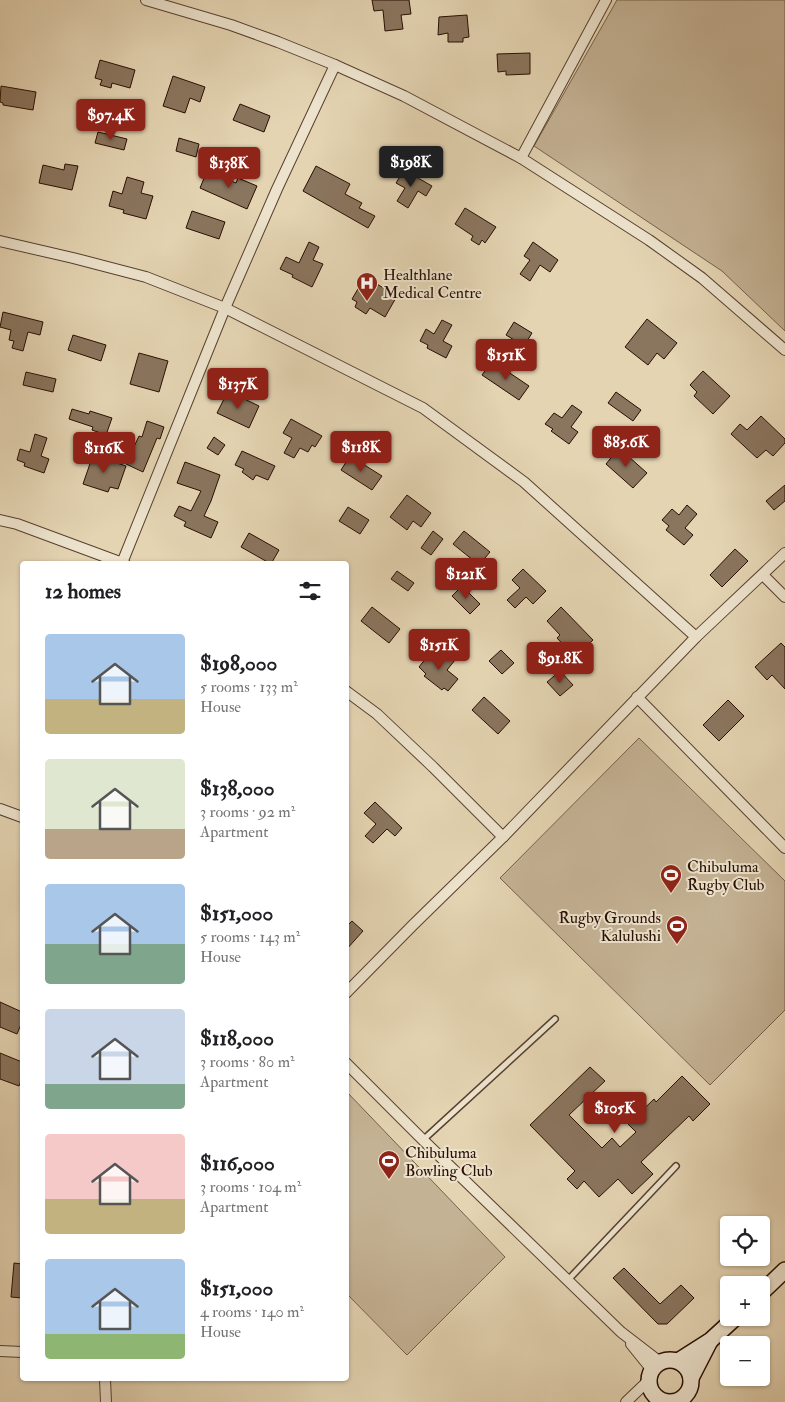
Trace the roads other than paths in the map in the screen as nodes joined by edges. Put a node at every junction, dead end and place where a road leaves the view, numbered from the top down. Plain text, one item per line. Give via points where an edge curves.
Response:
1 (146, 0) edge
2 (606, 0) edge
3 (336, 65) junction
4 (520, 158) junction
5 (0, 241) edge
6 (225, 308) junction
7 (785, 350) edge
8 (0, 520) edge
9 (785, 553) edge
10 (119, 561) edge
11 (125, 561) edge
12 (763, 575) junction
13 (785, 598) edge
14 (696, 636) junction
15 (349, 694) edge
16 (637, 697) junction
17 (0, 809) edge
18 (20, 816) edge
19 (503, 837) junction
20 (785, 848) edge
21 (349, 990) edge
22 (555, 1019) dead end
23 (349, 1065) edge
24 (424, 1140) junction
25 (676, 1166) dead end
26 (785, 1270) edge
27 (568, 1280) junction
28 (770, 1284) edge
29 (726, 1326) edge
30 (711, 1340) junction
31 (0, 1351) edge
32 (20, 1352) edge
33 (678, 1361) junction
34 (654, 1371) junction
35 (105, 1381) edge
36 (682, 1397) edge
37 (106, 1402) edge
38 (626, 1402) edge

1 - 3 street via 231,25
2 - 4 street
3 - 4 street via 404,96
3 - 6 street via 277,188
4 - 7 street via 695,273
5 - 6 street via 146,277
6 - 11 street
6 - 14 street via 424,408 524,482
8 - 10 street
9 - 12 street
12 - 13 street
12 - 14 street
14 - 16 street
15 - 19 street via 377,714
16 - 19 street
16 - 20 street
17 - 18 street
19 - 21 street
22 - 24 lane
23 - 24 street
24 - 27 street
25 - 27 lane
26 - 28 street
27 - 34 street via 621,1332
29 - 30 street
30 - 33 street
30 - 36 street
31 - 32 street
33 - 34 street via 668,1360
33 - 36 street via 688,1370
34 - 36 street via 651,1388 654,1395 661,1400
34 - 38 street
35 - 37 street

